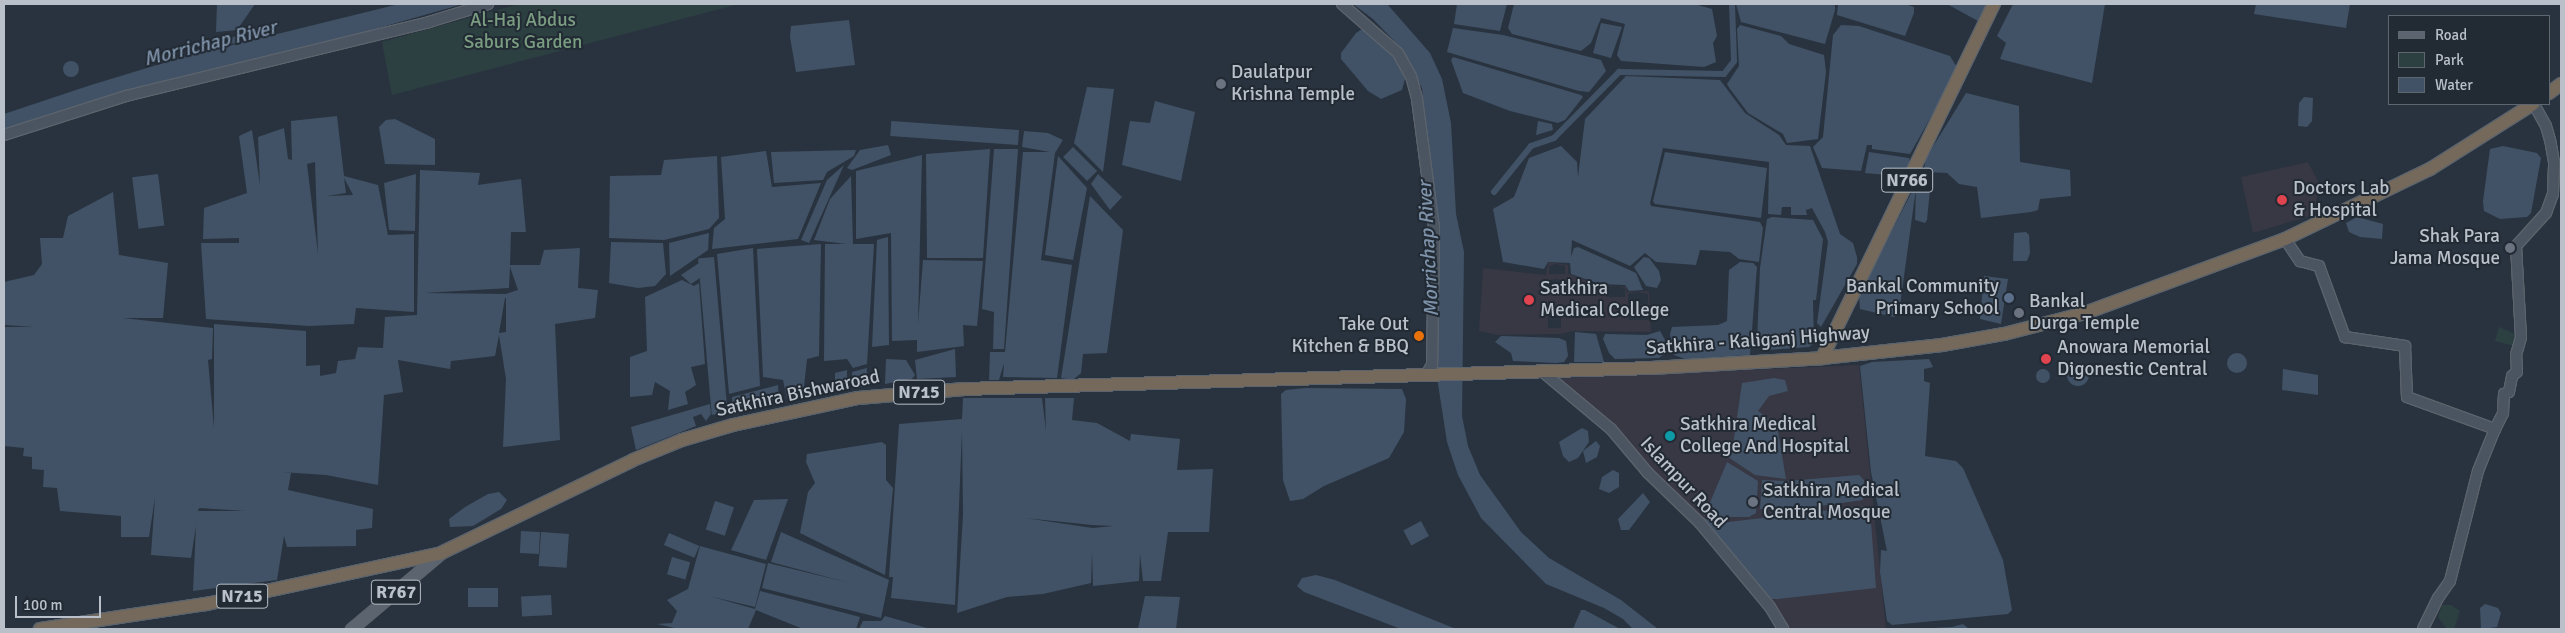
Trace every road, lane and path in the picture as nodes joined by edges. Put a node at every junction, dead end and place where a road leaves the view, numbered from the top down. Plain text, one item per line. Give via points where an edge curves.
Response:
1 (488, 4) edge
2 (1342, 4) edge
3 (1994, 4) edge
4 (2561, 84) edge
5 (2550, 92) edge
6 (2532, 105) edge
7 (2534, 105) edge
8 (4, 135) edge
9 (2284, 239) junction
10 (1822, 358) junction
11 (1544, 373) junction
12 (1427, 376) junction
13 (2495, 429) junction
14 (441, 553) junction
15 (40, 629) edge
16 (351, 629) edge
17 (1783, 629) edge
18 (2423, 629) edge

1 - 8 street via 429,22 126,96
2 - 12 street via 1398,54 1417,99 1434,230 1432,365
3 - 10 highway, N766
4 - 5 highway
6 - 9 highway, Satkhira - Kaliganj Highway via 2430,169
7 - 13 street via 2550,140 2554,162 2553,194 2546,214 2516,246 2521,338 2516,355 2517,372 2512,376 2509,392 2504,394 2503,413
9 - 10 highway, Satkhira - Kaliganj Highway via 2129,298 2044,324 1942,345
9 - 13 street via 2300,261 2319,266 2345,337 2405,346 2407,397
10 - 11 highway, Satkhira - Kaliganj Highway
11 - 12 highway, Satkhira - Kaliganj Highway / N715
11 - 17 street, Islampur Road via 1611,429 1648,474 1701,524 1772,609
12 - 14 highway, Satkhira Bishwaroad / N715 via 984,388 858,398 733,425 682,440 633,460
13 - 18 street via 2478,471 2450,581
14 - 15 highway, N715 via 206,604
14 - 16 main road, R767

